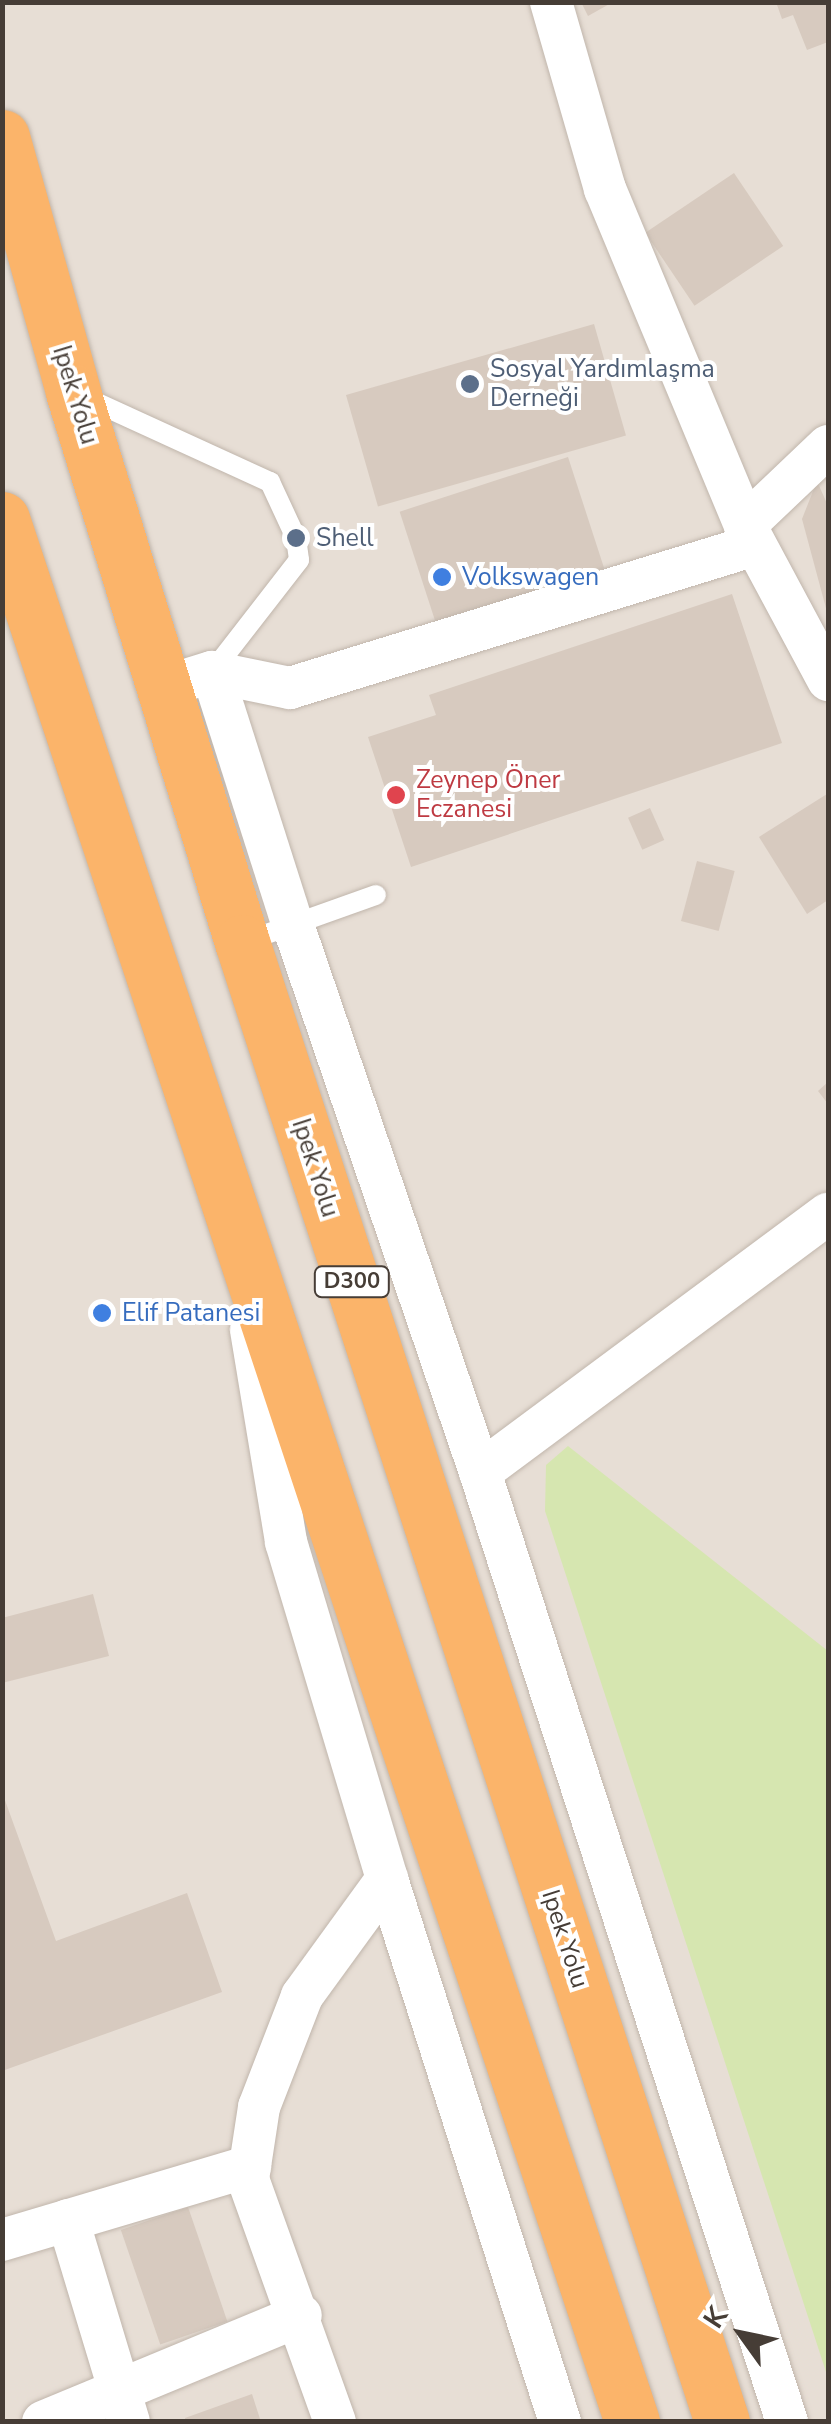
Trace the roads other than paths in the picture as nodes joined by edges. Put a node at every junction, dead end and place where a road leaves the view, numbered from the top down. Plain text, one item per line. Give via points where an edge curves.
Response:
1 (551, 2) edge
2 (2, 137) edge
3 (73, 392) junction
4 (828, 446) edge
5 (2, 519) edge
6 (749, 536) junction
7 (189, 679) junction
8 (828, 680) edge
9 (376, 895) dead end
10 (292, 922) junction
11 (242, 942) junction
12 (230, 1201) junction
13 (828, 1214) edge
14 (480, 1472) junction
15 (387, 1879) junction
16 (250, 2166) junction
17 (68, 2220) junction
18 (2, 2240) edge
19 (301, 2315) junction
20 (124, 2407) edge
21 (43, 2422) edge
22 (335, 2422) edge
23 (560, 2422) edge
24 (632, 2422) edge
25 (722, 2422) edge
26 (787, 2422) edge

1 - 6 street via 605,190
2 - 3 highway, Ipek Yolu / D300
3 - 7 highway, Ipek Yolu / D300
3 - 7 lane via 270,482 296,538 300,560
4 - 6 street via 778,488
5 - 12 highway
6 - 7 street via 290,688
6 - 8 street
7 - 10 street
7 - 11 highway, Ipek Yolu / D300
9 - 10 lane
10 - 11 lane
10 - 14 street
11 - 25 highway, Ipek Yolu / D300
12 - 15 street via 286,1542
12 - 24 highway
13 - 14 street
14 - 26 street
15 - 16 street via 302,1996 258,2107
15 - 23 street
16 - 17 street
16 - 19 street via 248,2179
17 - 18 street
17 - 20 street
19 - 20 street
19 - 22 street
20 - 21 street

